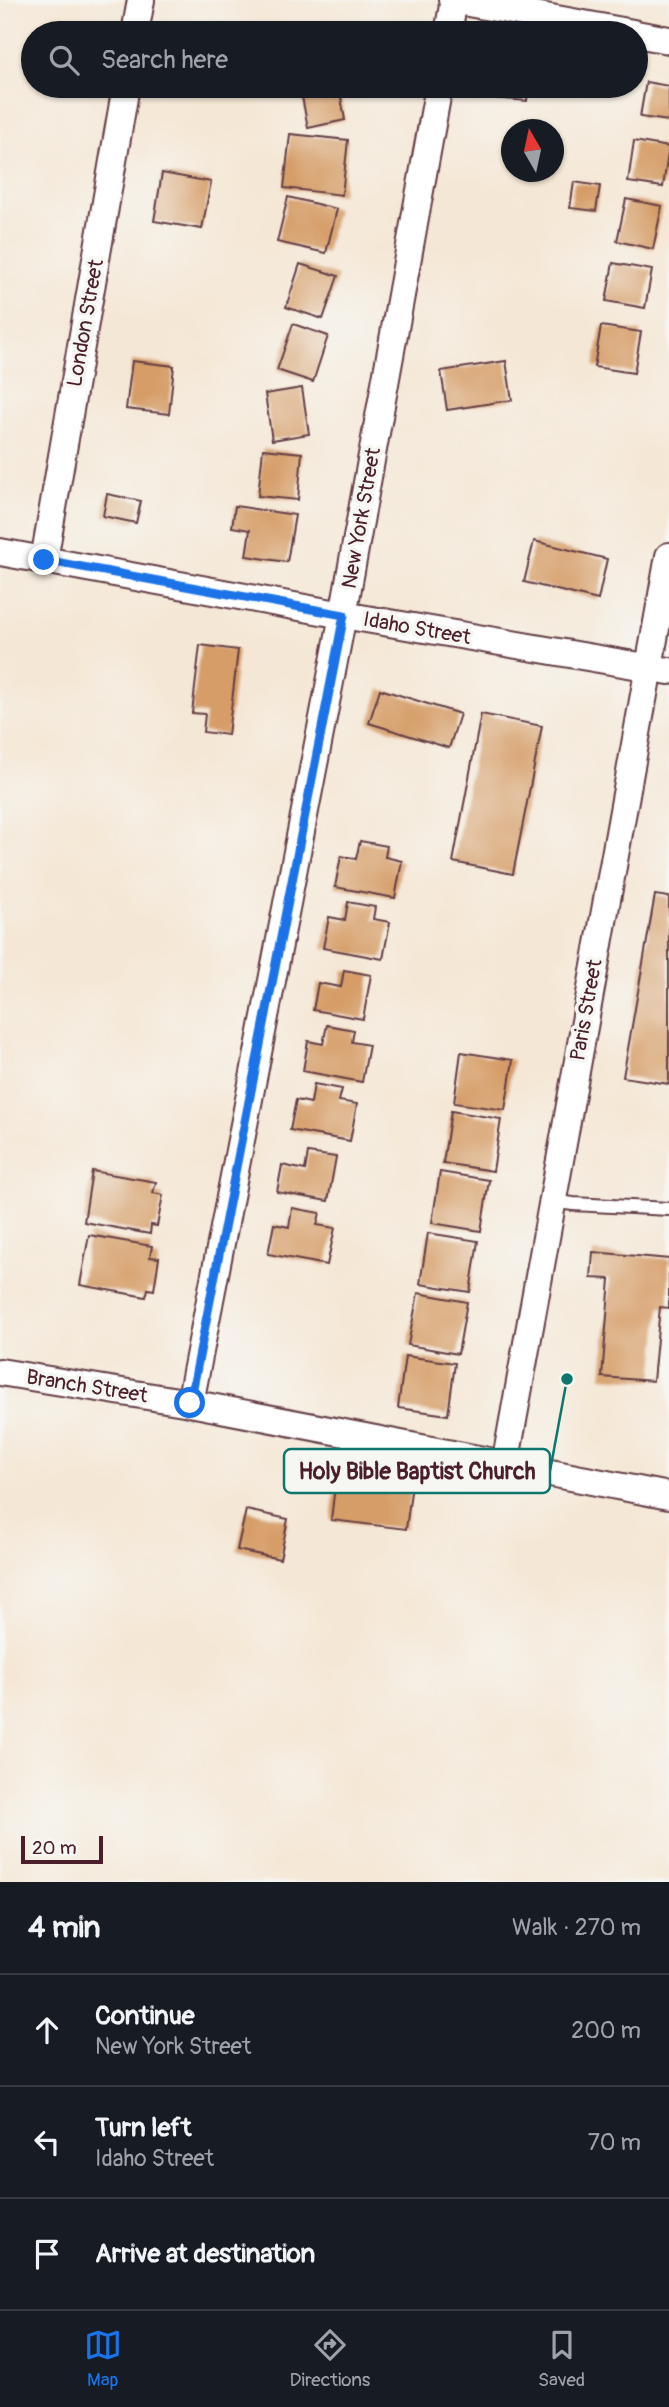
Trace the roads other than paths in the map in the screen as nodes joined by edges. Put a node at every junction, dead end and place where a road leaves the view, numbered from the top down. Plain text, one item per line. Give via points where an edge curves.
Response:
1 (141, 0) edge
2 (453, 0) edge
3 (137, 21) edge
4 (450, 21) edge
5 (565, 21) edge
6 (648, 36) edge
7 (669, 40) edge
8 (124, 98) edge
9 (437, 98) edge
10 (0, 552) edge
11 (669, 556) edge
12 (44, 560) junction
13 (344, 615) junction
14 (658, 669) edge
15 (552, 1201) junction
16 (669, 1209) edge
17 (0, 1372) edge
18 (190, 1403) junction
19 (505, 1465) junction
20 (669, 1496) edge

1 - 3 street
2 - 4 street
2 - 5 street
6 - 7 street
8 - 12 street, London Street
9 - 13 street, New York Street
10 - 12 street, Idaho Street
11 - 14 street, Paris Street
12 - 13 street, Idaho Street
13 - 14 street, Idaho Street
13 - 18 street, New York Street
14 - 15 street, Paris Street
15 - 16 lane
15 - 19 street, Paris Street
17 - 18 street, Branch Street
18 - 19 street, Branch Street
19 - 20 street, Branch Street

